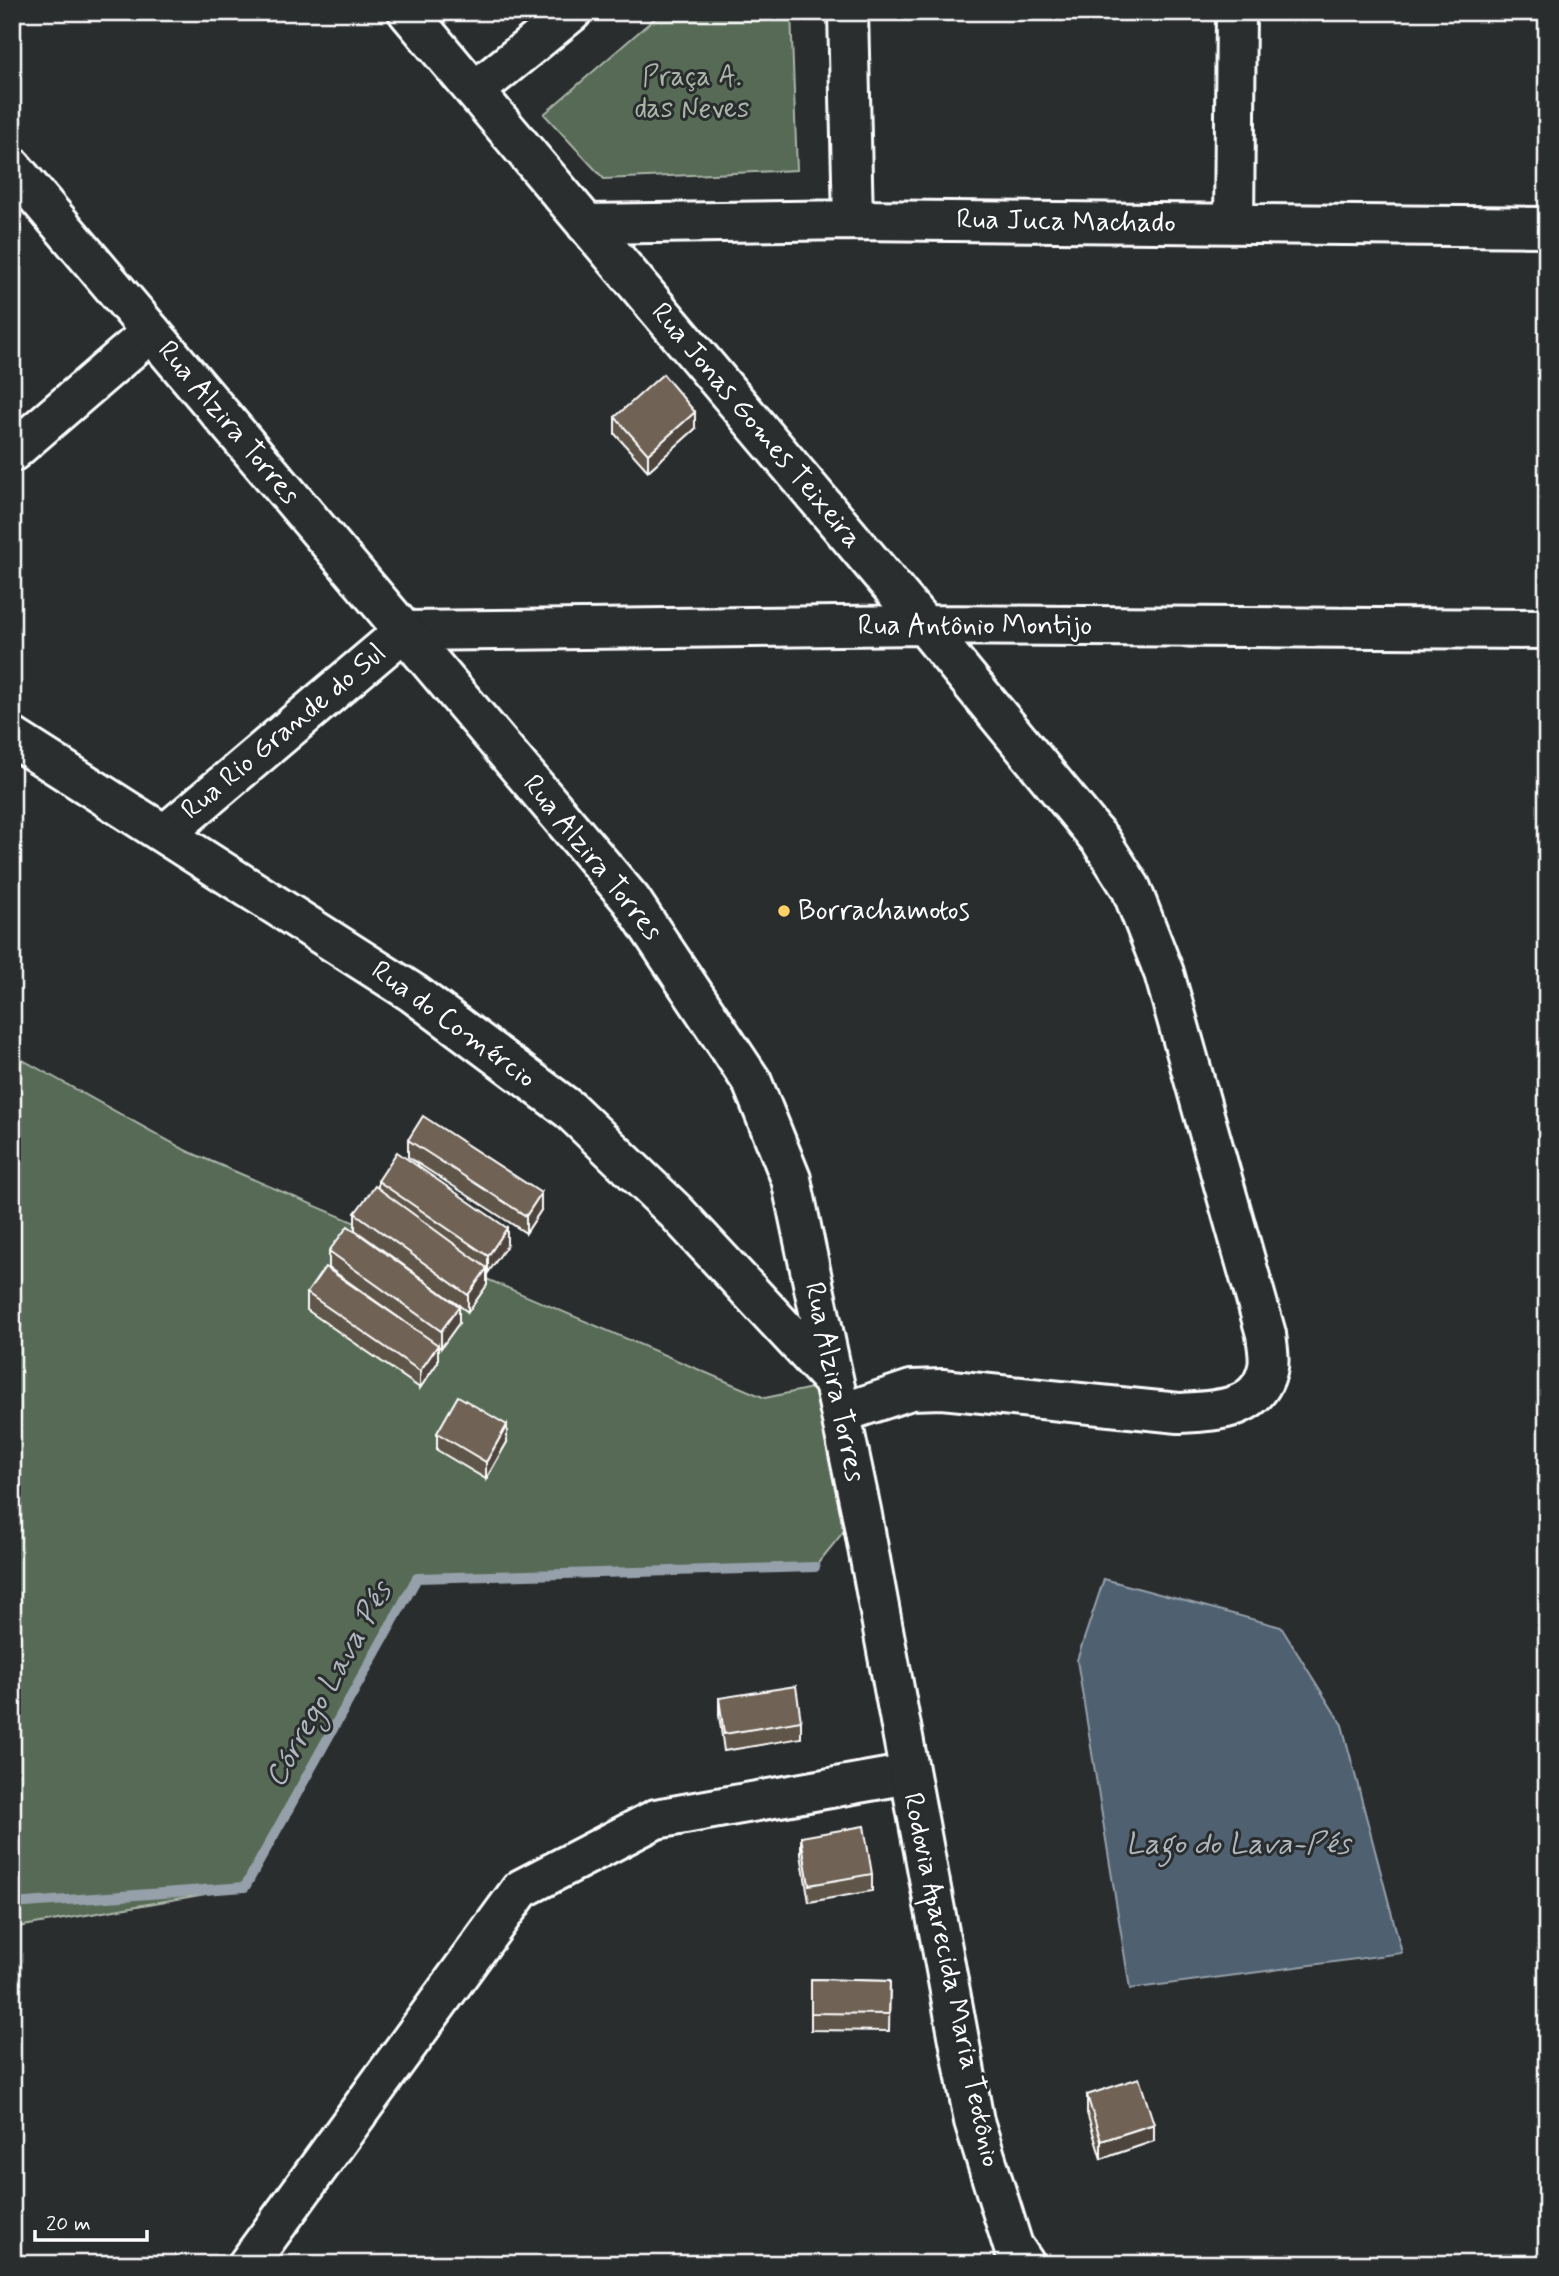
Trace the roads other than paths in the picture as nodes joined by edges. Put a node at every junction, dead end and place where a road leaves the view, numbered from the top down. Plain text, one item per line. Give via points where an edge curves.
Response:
1 (408, 12) edge
2 (572, 12) edge
3 (848, 12) edge
4 (1236, 12) edge
5 (475, 91) junction
6 (12, 167) edge
7 (853, 220) junction
8 (586, 224) junction
9 (1234, 224) junction
10 (1547, 227) edge
11 (151, 332) junction
12 (12, 452) edge
13 (924, 625) junction
14 (1547, 629) edge
15 (404, 631) junction
16 (12, 737) edge
17 (164, 834) junction
18 (839, 1398) junction
19 (909, 1774) junction
20 (248, 2264) edge
21 (1025, 2264) edge

1 - 5 street, Rua Jonas Gomes Teixeira
2 - 5 street
3 - 7 street
4 - 9 street
5 - 8 street, Rua Jonas Gomes Teixeira
6 - 11 street, Rua Alzira Torres
7 - 8 street, Rua Juca Machado
7 - 9 street, Rua Juca Machado
8 - 13 street, Rua Jonas Gomes Teixeira
9 - 10 street, Rua Juca Machado
11 - 12 street
11 - 15 street, Rua Alzira Torres
13 - 14 street, Rua Antônio Montijo
13 - 15 street, Rua Antônio Montijo
13 - 18 street, Rua Jonas Gomes Teixeira via 1101,841 1131,888 1164,973 1266,1334 1268,1365 1260,1388 1241,1404 1210,1412 1179,1413 942,1389
15 - 17 street, Rua Rio Grande do Sul
15 - 18 street, Rua Alzira Torres via 631,900 752,1082 791,1179
16 - 17 street, Rua do Comércio
17 - 18 street, Rua do Comércio via 414,993 570,1110 676,1212
18 - 19 street, Rua Alzira Torres
19 - 20 street via 656,1819 520,1889
19 - 21 street, Rodovia Aparecida Maria Teotônio via 974,2122 1013,2246

